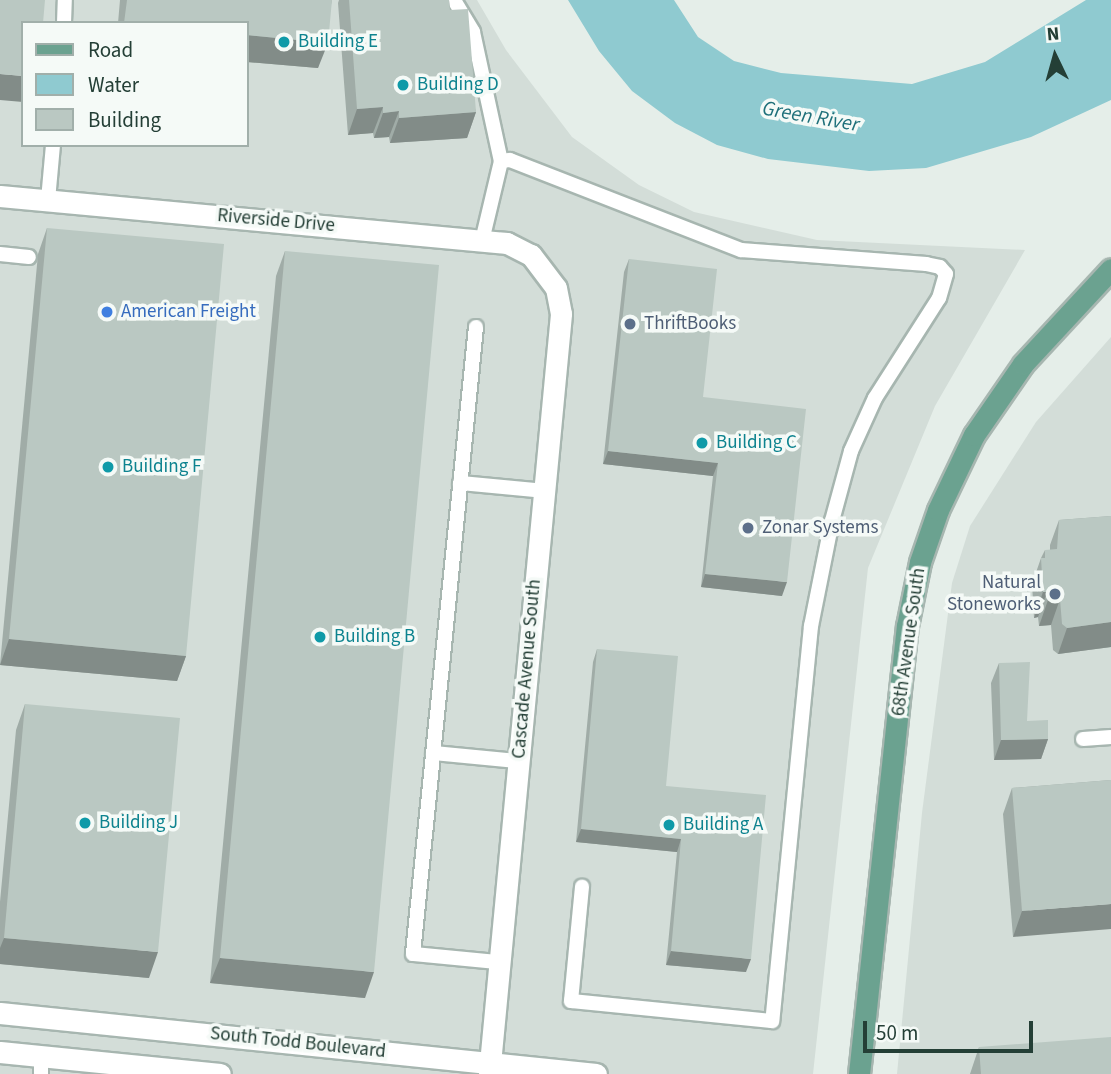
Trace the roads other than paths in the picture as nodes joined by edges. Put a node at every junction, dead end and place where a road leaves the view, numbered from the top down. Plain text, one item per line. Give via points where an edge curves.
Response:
1 (65, 0) edge
2 (454, 0) edge
3 (64, 21) edge
4 (53, 147) edge
5 (501, 161) junction
6 (0, 196) edge
7 (48, 200) junction
8 (482, 241) junction
9 (0, 254) edge
10 (29, 257) dead end
11 (543, 268) joint
12 (1111, 269) edge
13 (475, 327) dead end
14 (460, 482) junction
15 (544, 491) junction
16 (1111, 737) edge
17 (1083, 739) dead end
18 (433, 753) junction
19 (518, 761) junction
20 (582, 887) dead end
21 (498, 962) junction
22 (0, 1013) edge
23 (0, 1052) edge
24 (42, 1065) edge
25 (489, 1068) edge
26 (220, 1074) edge
27 (596, 1074) edge
28 (859, 1074) edge

1 - 3 lane
2 - 5 lane via 473,32
4 - 7 lane
5 - 8 lane
5 - 20 lane via 520,162 741,250 926,264 940,267 946,274 939,298 875,398 851,451 832,521 811,626 772,1021 571,1001
6 - 7 street, Riverside Drive
7 - 8 street, Riverside Drive
8 - 11 street, Riverside Drive via 507,243
9 - 10 lane
11 - 15 street, Cascade Avenue South via 556,288 561,314
12 - 28 main road, 68th Avenue South via 1023,364 974,435 938,510 920,562 907,626
13 - 14 lane
14 - 15 lane
14 - 18 lane
15 - 19 street, Cascade Avenue South
16 - 17 lane
18 - 19 lane
18 - 21 lane via 413,954
19 - 21 street, Cascade Avenue South
21 - 25 street, Cascade Avenue South
22 - 25 street, South Todd Boulevard
23 - 24 street, South Todd Boulevard
24 - 26 street, South Todd Boulevard
25 - 27 street, South Todd Boulevard

